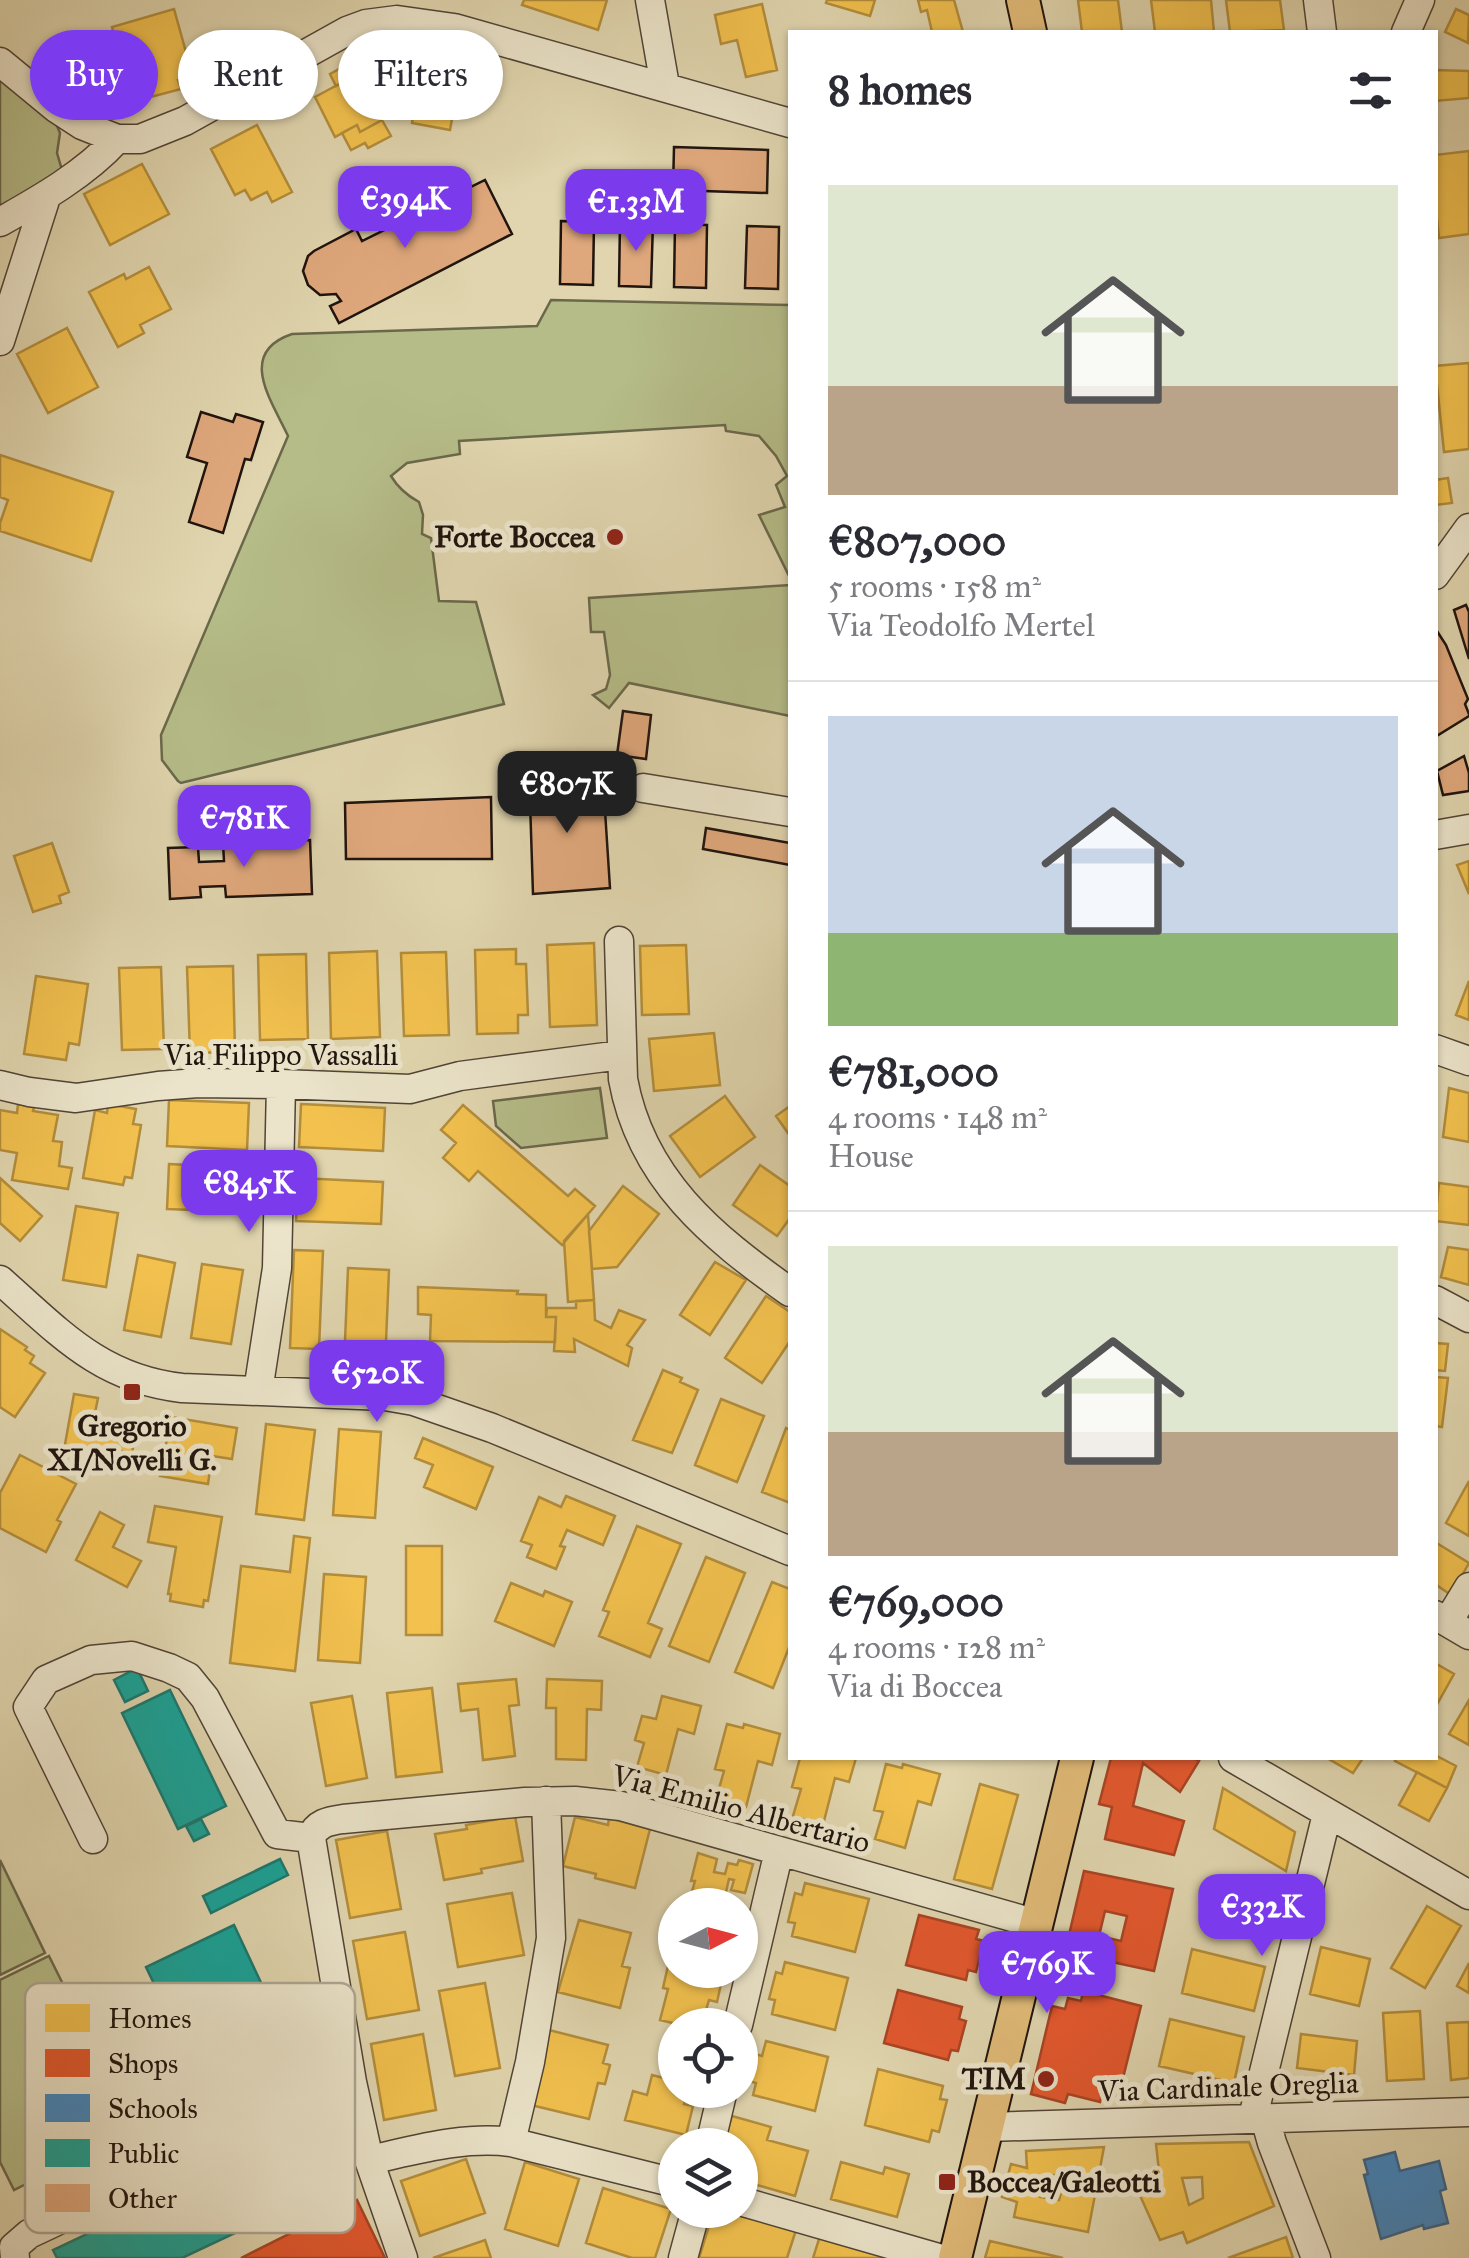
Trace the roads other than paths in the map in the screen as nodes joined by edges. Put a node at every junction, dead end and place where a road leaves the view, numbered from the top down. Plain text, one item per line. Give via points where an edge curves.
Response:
1 (650, 0) edge
2 (1022, 0) edge
3 (1318, 0) edge
4 (1420, 0) edge
5 (393, 10) edge
6 (1030, 30) edge
7 (1322, 30) edge
8 (1407, 30) edge
9 (0, 62) edge
10 (665, 86) junction
11 (788, 123) edge
12 (117, 139) junction
13 (46, 197) junction
14 (0, 222) edge
15 (0, 342) edge
16 (1469, 528) edge
17 (1438, 571) edge
18 (644, 788) dead end
19 (788, 812) edge
20 (1469, 829) edge
21 (1438, 834) edge
22 (619, 942) dead end
23 (1438, 1050) edge
24 (621, 1055) junction
25 (1469, 1061) edge
26 (281, 1084) junction
27 (0, 1085) edge
28 (0, 1280) edge
29 (788, 1291) edge
30 (1438, 1302) edge
31 (1469, 1318) edge
32 (258, 1391) junction
33 (788, 1550) edge
34 (1077, 1760) edge
35 (1236, 1760) edge
36 (546, 1801) junction
37 (1327, 1814) junction
38 (312, 1838) junction
39 (93, 1839) dead end
40 (779, 1852) junction
41 (1469, 1895) edge
42 (1038, 1924) junction
43 (336, 1983) edge
44 (742, 2008) edge
45 (355, 2096) edge
46 (1469, 2112) edge
47 (1259, 2117) junction
48 (988, 2128) junction
49 (511, 2142) junction
50 (369, 2160) junction
51 (658, 2179) edge
52 (758, 2206) edge
53 (692, 2228) edge
54 (31, 2233) edge
55 (15, 2258) edge
56 (403, 2258) edge
57 (684, 2258) edge
58 (938, 2258) edge
59 (955, 2258) edge
60 (1316, 2258) edge

1 - 10 street
2 - 6 main road
3 - 7 street
4 - 8 street
5 - 10 street
5 - 12 street via 185,122 140,139
9 - 12 street via 70,118
10 - 11 street
12 - 13 street
13 - 14 street
13 - 15 street
16 - 17 street
18 - 19 street
20 - 21 street
22 - 24 street
23 - 25 street
24 - 26 street, Via Filippo Vassalli via 410,1089
24 - 29 street via 632,1115 666,1181 726,1246
26 - 27 street, Via Filippo Vassalli via 198,1083 76,1098
26 - 32 street via 277,1268
28 - 32 street via 72,1343 120,1373 165,1386
30 - 31 street
32 - 33 street via 414,1401
34 - 42 main road
35 - 37 street
36 - 38 street, Via Emilio Albertario via 332,1821
36 - 40 street, Via Emilio Albertario via 638,1810
36 - 49 street via 552,1938
37 - 41 street
37 - 47 street
38 - 39 street via 277,1834 206,1698 188,1677 132,1656 91,1660 46,1680 28,1706
38 - 43 street
40 - 42 street, Via Emilio Albertario
40 - 44 street
42 - 48 main road
45 - 50 street
46 - 47 street, Via Cardinale Oreglia
47 - 48 street, Via Cardinale Oreglia
47 - 60 street
48 - 59 main road
49 - 50 street via 464,2141
49 - 51 street
50 - 56 street
52 - 58 street
53 - 57 street
54 - 55 street via 14,2247

